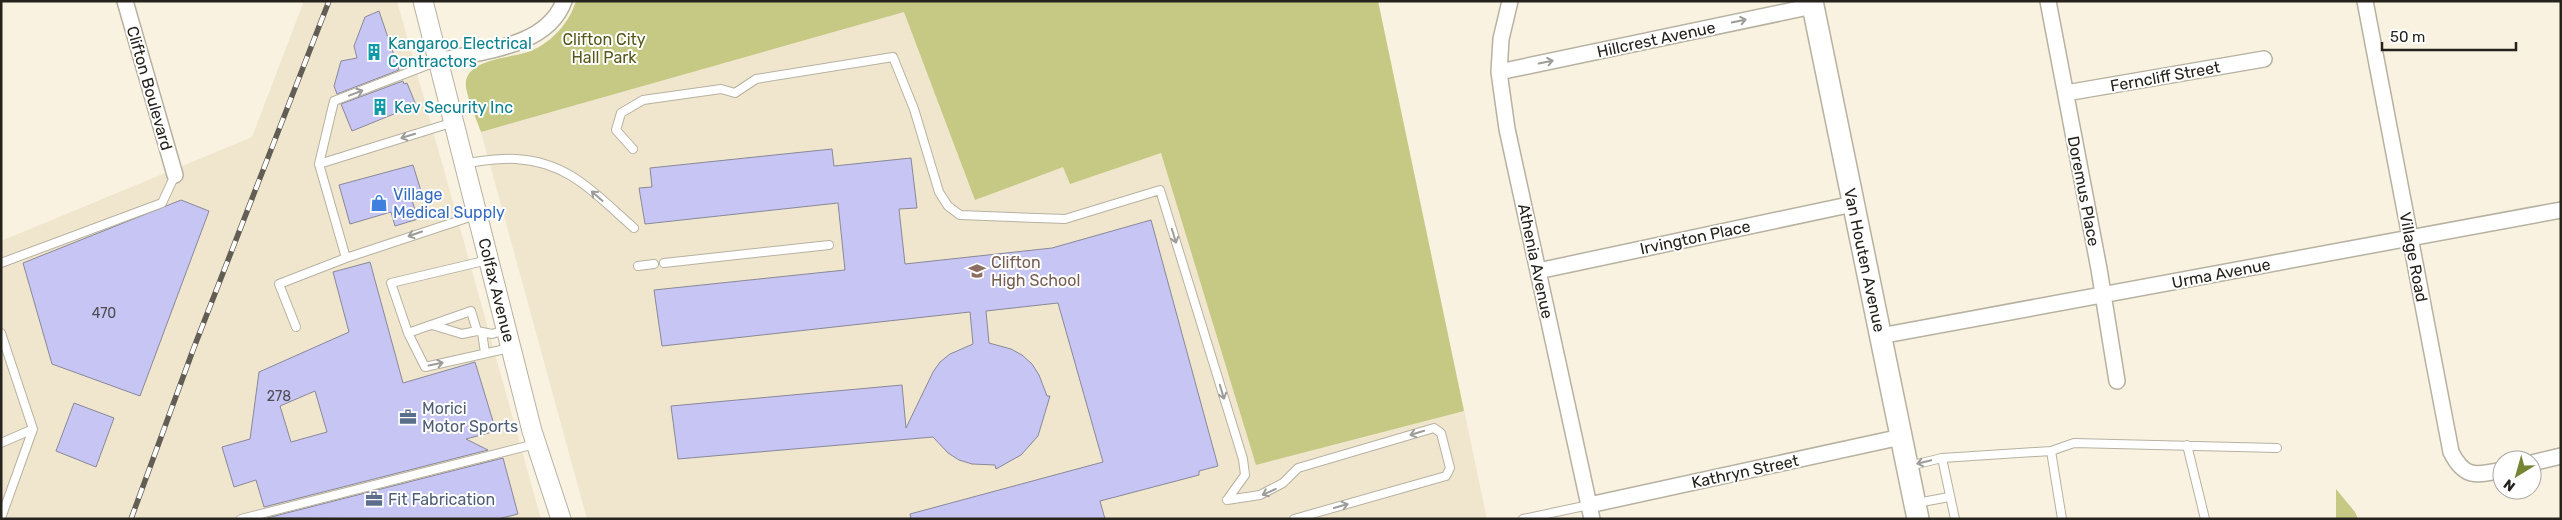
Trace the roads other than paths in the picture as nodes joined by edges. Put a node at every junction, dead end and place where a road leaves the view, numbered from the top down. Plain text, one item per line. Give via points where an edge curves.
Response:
1 (126, 1) edge
2 (423, 1) edge
3 (564, 1) edge
4 (1510, 1) edge
5 (2048, 1) edge
6 (2364, 1) edge
7 (1813, 3) edge
8 (2264, 59) dead end
9 (438, 62) junction
10 (1498, 72) junction
11 (2066, 93) junction
12 (454, 122) junction
13 (633, 149) dead end
14 (466, 163) junction
15 (319, 164) junction
16 (175, 175) joint
17 (1853, 204) junction
18 (2561, 210) edge
19 (478, 214) junction
20 (634, 228) dead end
21 (2410, 238) junction
22 (830, 245) dead end
23 (346, 258) junction
24 (490, 260) junction
25 (1, 263) edge
26 (664, 263) dead end
27 (654, 264) dead end
28 (638, 266) dead end
29 (1538, 271) junction
30 (2103, 295) junction
31 (432, 325) junction
32 (296, 327) dead end
33 (479, 331) junction
34 (1, 333) edge
35 (408, 333) junction
36 (1880, 336) junction
37 (508, 339) junction
38 (485, 353) junction
39 (2116, 382) dead end
40 (33, 429) junction
41 (1901, 437) junction
42 (1, 443) edge
43 (536, 443) junction
44 (2187, 445) junction
45 (2277, 448) dead end
46 (2051, 451) junction
47 (2561, 456) edge
48 (1942, 458) junction
49 (2542, 461) edge
50 (1907, 466) junction
51 (2492, 472) edge
52 (1949, 497) junction
53 (1916, 511) edge
54 (1590, 512) edge
55 (1, 518) edge
56 (241, 519) edge
57 (561, 519) edge
58 (1294, 519) edge
59 (1523, 519) edge
60 (1955, 519) edge
61 (2062, 519) edge
62 (2205, 519) edge

1 - 16 street, Clifton Boulevard
2 - 9 street, Colfax Avenue
3 - 9 street via 550,26 539,34
4 - 10 street, Athenia Avenue
5 - 11 street, Doremus Place
6 - 21 street, Village Road
10 -> 7 street, Hillcrest Avenue
7 - 17 main road, Van Houten Avenue
8 - 11 street, Ferncliff Street
9 - 12 street, Colfax Avenue
15 -> 9 lane via 334,101
10 - 29 street, Athenia Avenue
11 - 30 street, Doremus Place
12 - 14 street, Colfax Avenue
12 -> 15 lane
13 - 58 lane via 616,130 621,113 643,100 721,89 735,93 756,79 892,57 914,109 938,192 960,215 1065,219 1160,190 1243,460 1245,475 1227,500 1260,496 1273,490 1298,468 1434,428 1441,433 1450,468 1446,476
14 - 19 street, Colfax Avenue
20 -> 14 lane via 560,167 514,158
15 - 23 lane
16 - 25 lane via 162,203
17 - 29 street, Irvington Place
17 - 36 main road, Van Houten Avenue
18 - 21 street, Urma Avenue
19 -> 23 lane
19 - 24 street, Colfax Avenue
21 - 30 street, Urma Avenue
21 - 51 street, Village Road via 2451,452 2458,466 2468,473
22 - 26 lane
23 - 32 lane via 280,284
24 - 35 lane via 391,283
24 - 37 street, Colfax Avenue
27 - 28 lane
29 - 54 street, Athenia Avenue
30 - 36 street, Urma Avenue
30 - 39 street, Doremus Place
31 - 33 lane via 462,334
31 - 33 lane via 471,311
31 - 35 lane
33 - 37 lane
33 - 38 lane
34 - 40 lane
35 -> 38 lane via 424,366
36 - 41 main road, Van Houten Avenue
37 - 38 lane
37 - 43 street, Colfax Avenue
40 - 42 lane
40 - 55 lane
41 - 50 main road, Van Houten Avenue
41 - 54 street, Kathryn Street
43 - 56 lane
43 - 57 street, Colfax Avenue
44 - 45 lane
44 - 46 lane via 2074,443
44 - 62 lane
46 - 48 lane
46 - 61 lane
47 - 49 street
48 -> 50 lane
48 - 52 lane
50 - 53 main road, Van Houten Avenue
52 - 53 lane
52 - 60 lane
54 - 59 lane

